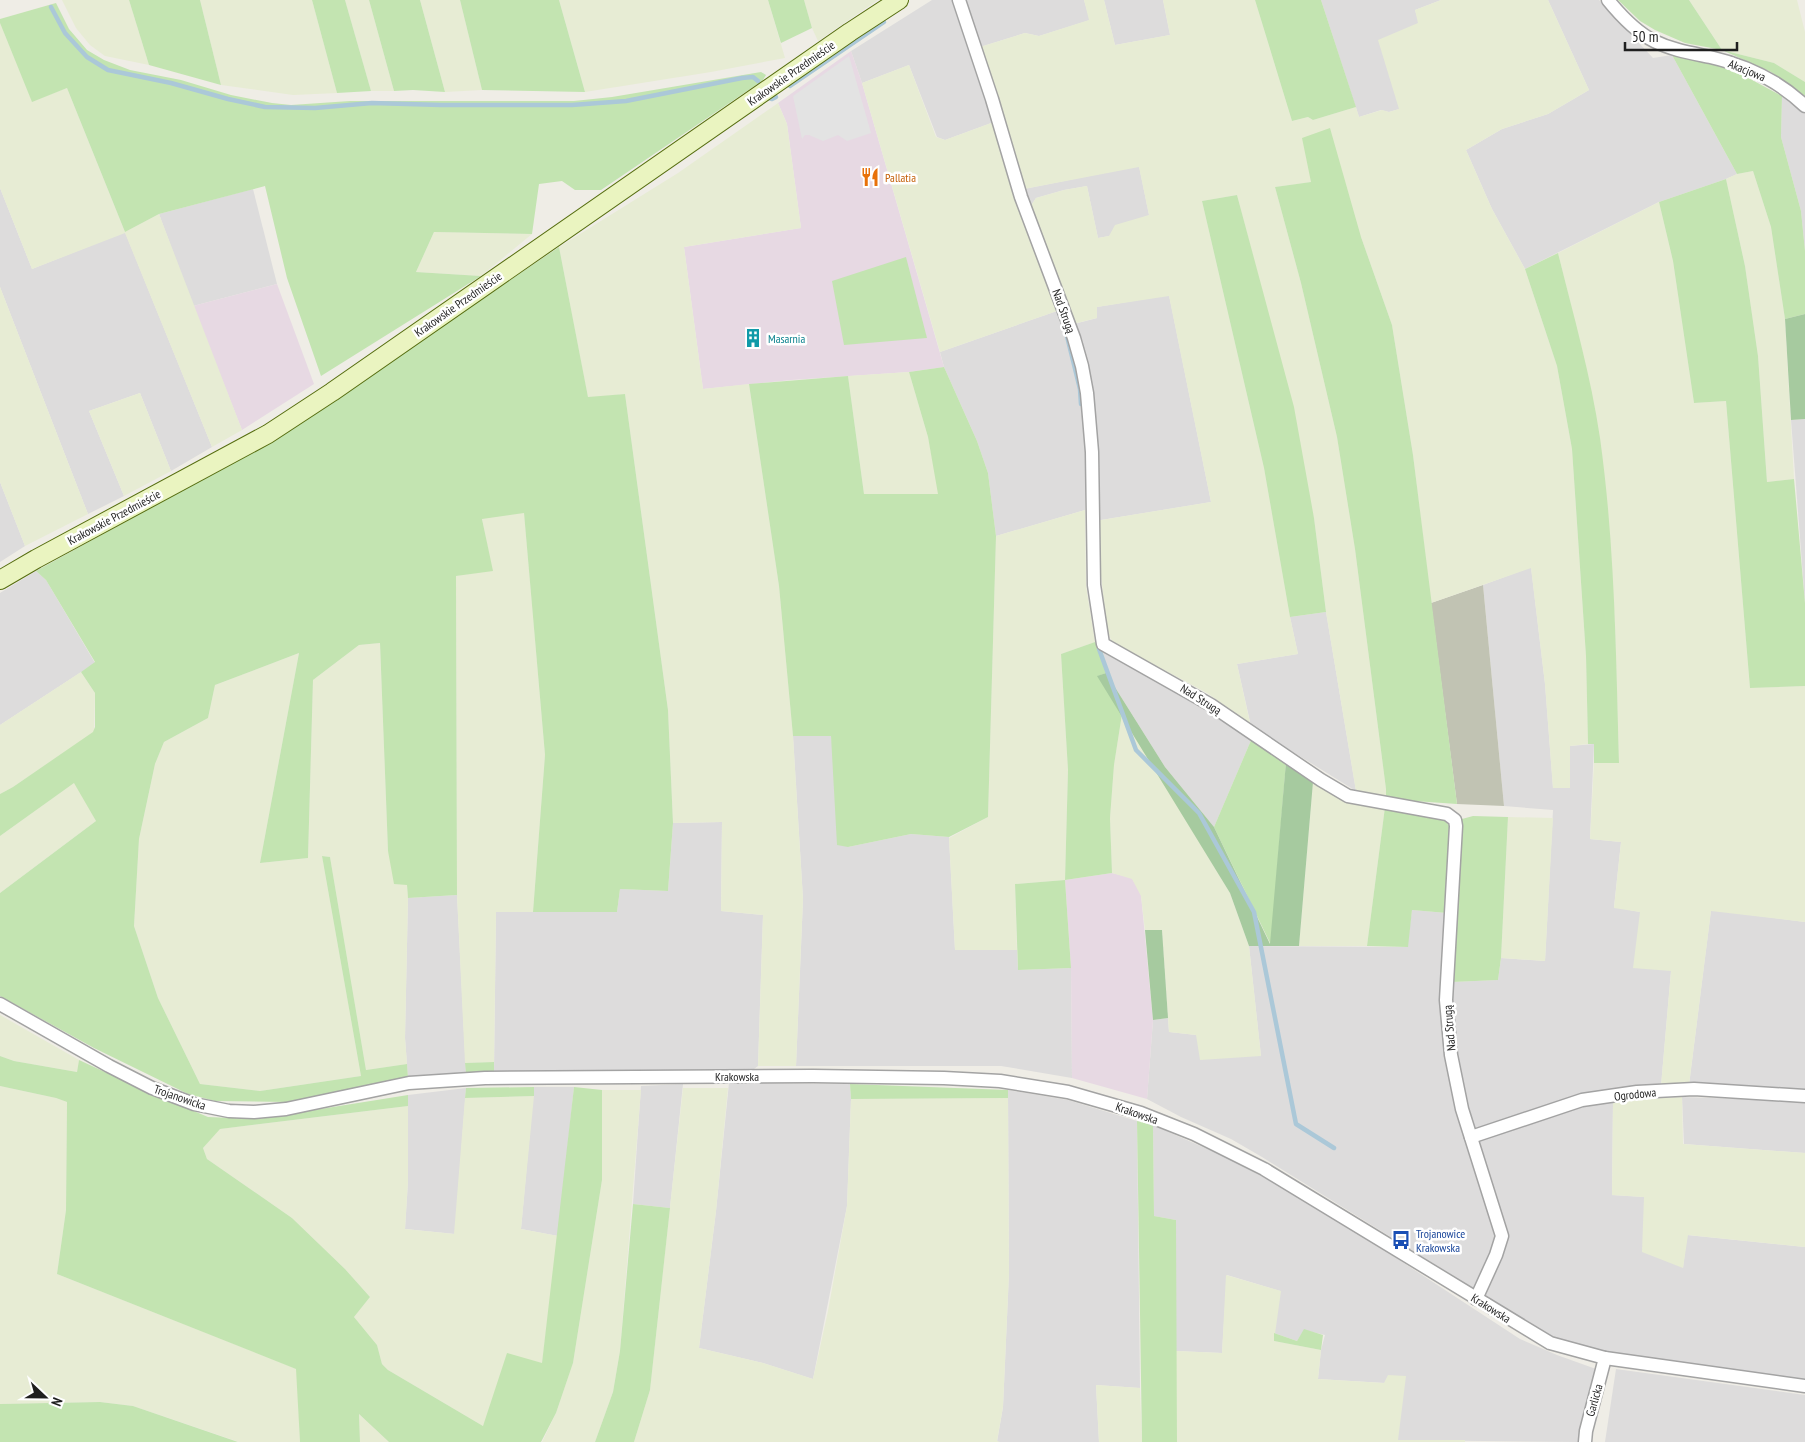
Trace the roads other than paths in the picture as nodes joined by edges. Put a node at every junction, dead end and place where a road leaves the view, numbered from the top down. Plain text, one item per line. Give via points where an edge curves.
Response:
1 (899, 0) edge
2 (959, 0) edge
3 (1608, 0) edge
4 (1805, 106) edge
5 (0, 580) edge
6 (0, 1004) edge
7 (409, 1083) joint
8 (1805, 1096) edge
9 (1471, 1137) junction
10 (1476, 1299) junction
11 (1605, 1358) junction
12 (1805, 1386) edge
13 (1585, 1442) edge

1 - 5 main road, Krakowskie Przedmieście via 268,434
2 - 9 street, Nad Strugą via 1021,197 1082,366 1092,452 1094,584 1103,644 1211,705 1348,796 1447,814 1454,820 1446,1000 1452,1067
3 - 4 street, Akacjowa via 1628,22 1653,41 1759,74
6 - 7 street, Trojanowicka via 152,1088 203,1106 254,1112 286,1109
7 - 10 street, Krakowska via 485,1078 874,1076 1000,1081 1068,1092 1141,1113 1194,1134 1256,1165
8 - 9 street, Ogrodowa via 1694,1089 1637,1092 1582,1100
9 - 10 street, Nad Strugą via 1502,1236
10 - 11 street, Krakowska via 1550,1344
11 - 12 street, Krakowska
11 - 13 street, Garlicka

